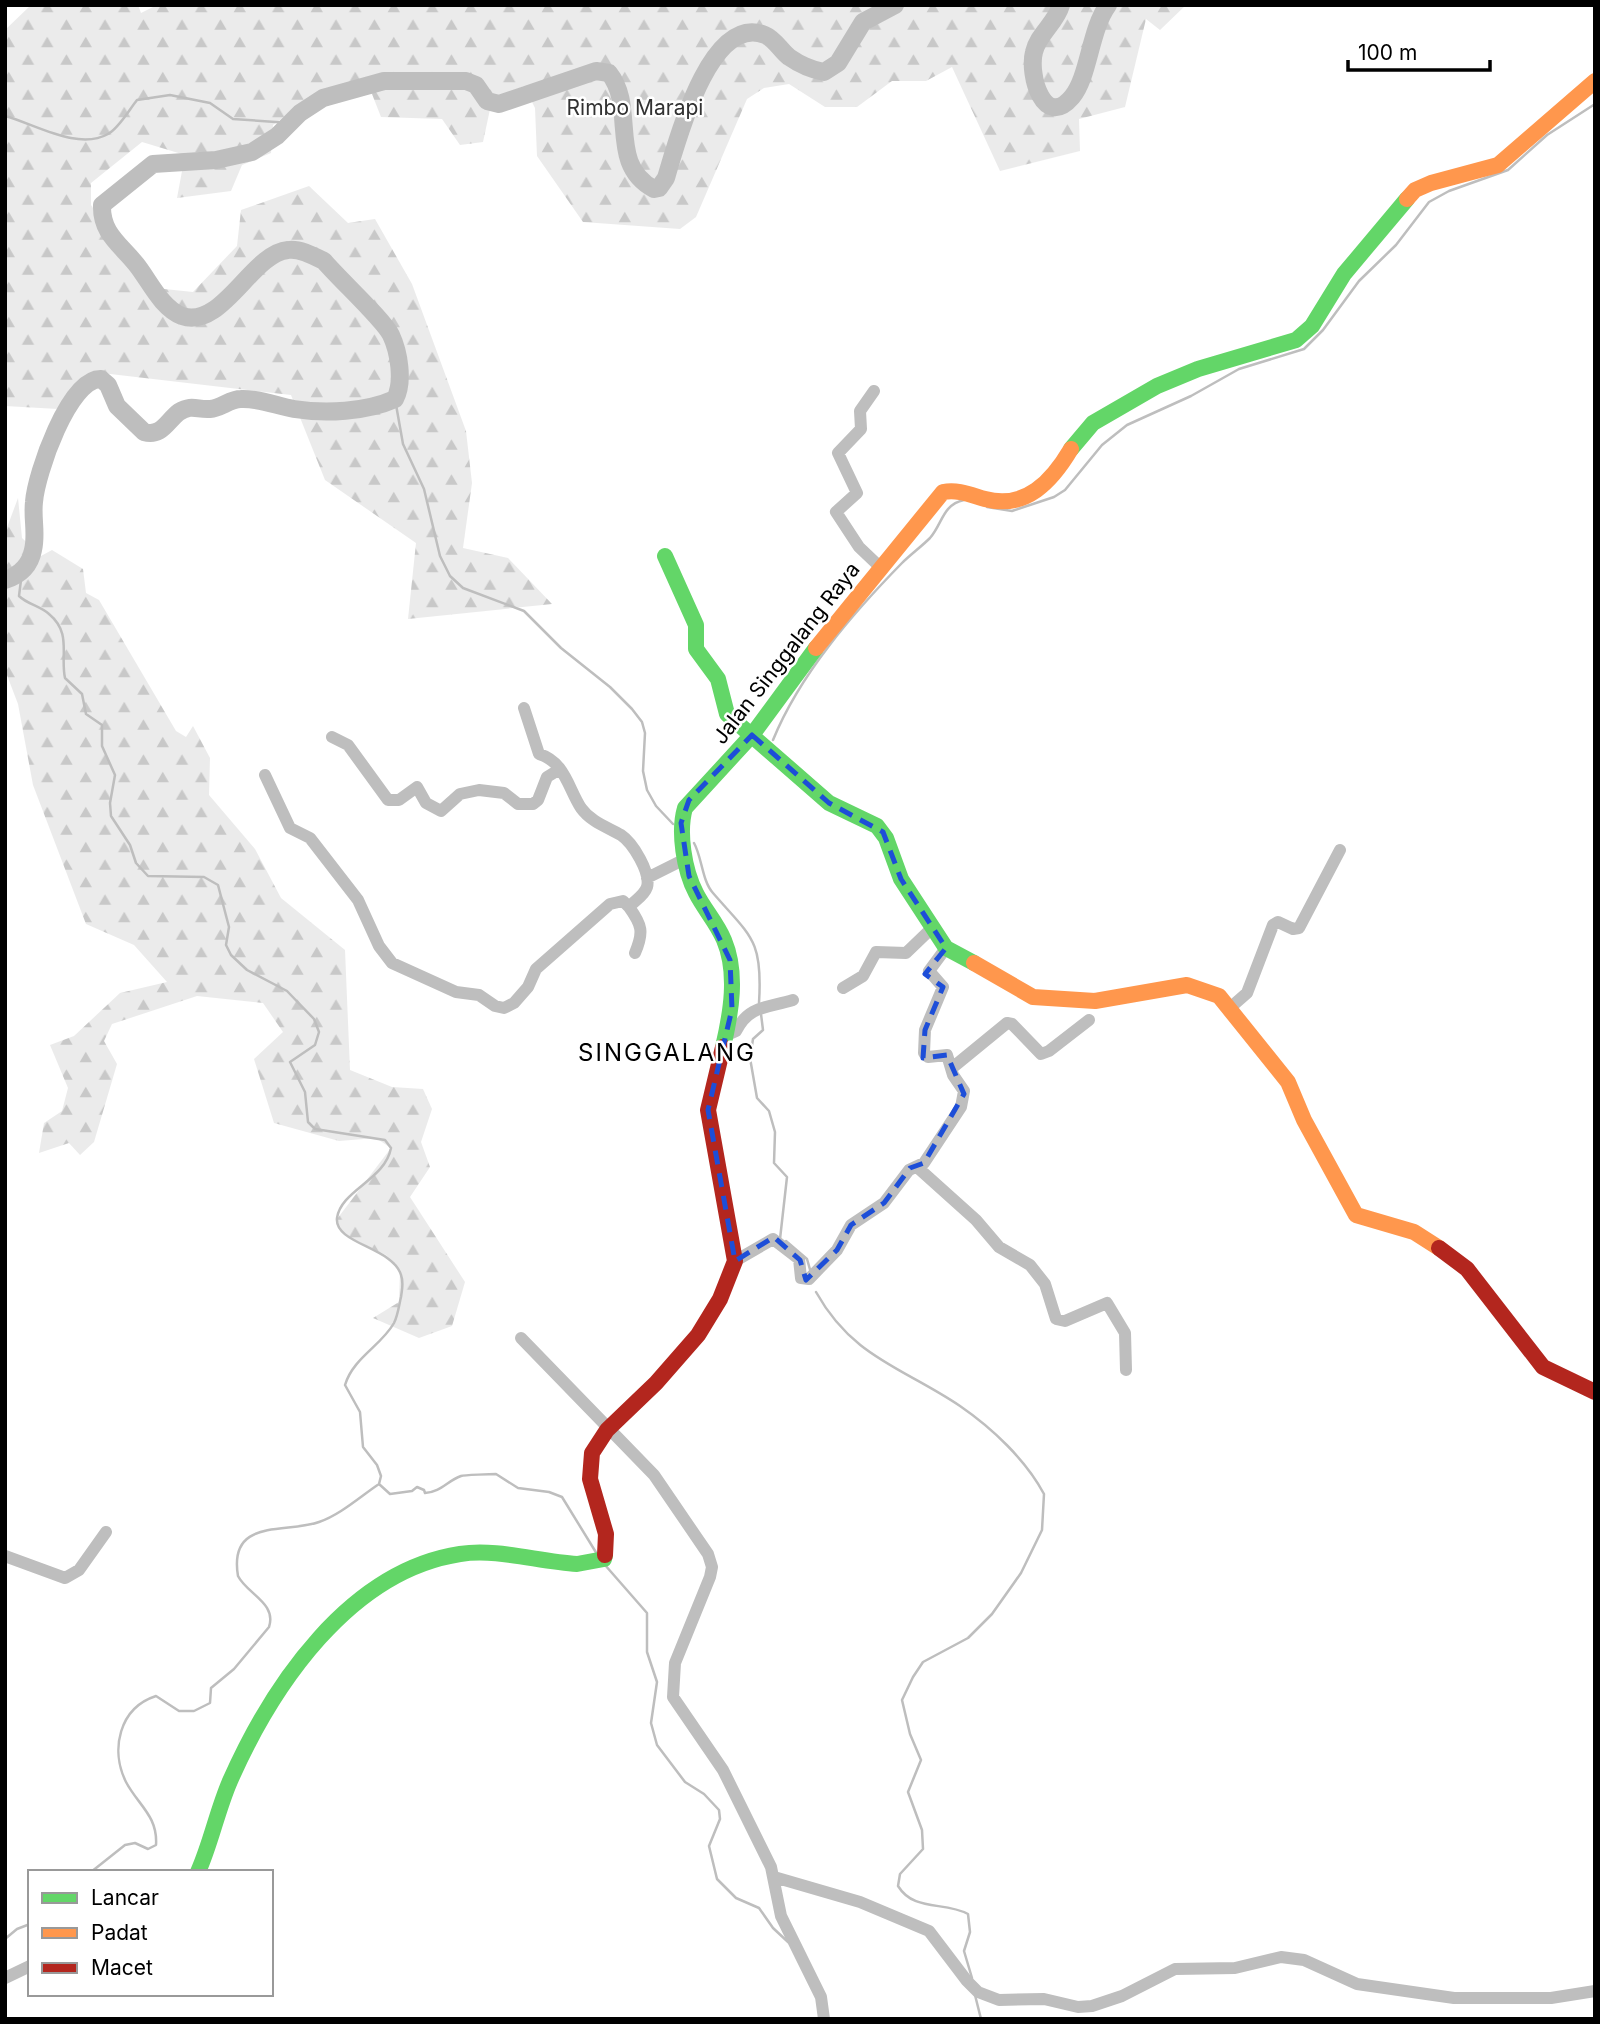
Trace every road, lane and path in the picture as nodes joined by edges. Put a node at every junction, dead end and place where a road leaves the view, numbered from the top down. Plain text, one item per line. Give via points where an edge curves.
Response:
1 (1595, 81) edge
2 (874, 391) dead end
3 (665, 556) dead end
4 (880, 567) junction
5 (524, 708) dead end
6 (752, 735) junction
7 (332, 737) dead end
8 (560, 769) junction
9 (265, 775) dead end
10 (1340, 850) dead end
11 (685, 859) junction
12 (647, 878) junction
13 (629, 907) junction
14 (932, 928) junction
15 (946, 948) junction
16 (635, 953) dead end
17 (843, 988) dead end
18 (793, 1000) dead end
19 (1231, 1007) junction
20 (1089, 1020) dead end
21 (727, 1035) junction
22 (952, 1068) junction
23 (917, 1167) junction
24 (735, 1261) junction
25 (521, 1338) dead end
26 (1126, 1370) dead end
27 (1595, 1392) edge
28 (608, 1430) junction
29 (106, 1532) dead end
30 (5, 1556) edge
31 (199, 1870) edge
32 (774, 1877) junction
33 (28, 1967) edge
34 (5, 1978) edge
35 (1595, 1991) edge
36 (824, 2019) edge

1 - 4 street, Jalan Singgalang Raya via 1498,164 1415,190 1343,276 1309,331 1272,349 1199,369 1127,401 1090,425 1051,482 1024,498 995,503 953,489 943,492
2 - 4 street via 860,411 861,429 838,453 858,493 836,512 859,547
3 - 6 street via 696,625 696,649 718,679 725,711
4 - 6 street, Jalan Singgalang Raya
5 - 8 street via 539,754
6 - 11 street, Jalan Singgalang Raya via 685,808 681,823
6 - 14 street via 829,803 877,826 898,874
7 - 8 street via 348,745 388,800 399,800 417,787 426,803 442,811 460,794 479,790 504,793 518,804 533,804 547,777
8 - 12 street via 581,807 602,826 624,837
9 - 13 street via 290,828 310,838 358,900 392,963 456,992 479,995 489,1004 504,1007 514,1003 536,969 610,904 623,901
10 - 19 street via 1299,928 1278,922 1273,925 1247,993
11 - 12 street
11 - 21 street, Jalan Singgalang Raya via 695,892 724,939 730,960 733,988
12 - 13 street via 644,894
13 - 16 street via 642,924
14 - 15 street
14 - 17 street via 906,953 876,953 863,976
15 - 19 street via 1033,997 1095,1001 1187,985 1209,990
15 - 22 street via 929,969 943,987 925,1030 923,1053 928,1057 947,1055
18 - 21 street via 763,1006 742,1017 736,1031
19 - 27 street via 1288,1082 1356,1215 1414,1232 1453,1256 1543,1367
20 - 22 street via 1041,1054 1007,1023
21 - 24 street, Jalan Singgalang Raya via 708,1110
22 - 23 street via 964,1091 962,1103
23 - 24 street via 909,1170 884,1203 851,1224 837,1250 809,1279 802,1278 799,1259 773,1239
23 - 26 street via 999,1247 1030,1265 1045,1284 1056,1319 1065,1321 1107,1303 1125,1333
24 - 28 street via 720,1300 698,1331
25 - 28 street
28 - 31 street via 591,1456 590,1469 607,1545 604,1559 584,1565 450,1554 407,1569 361,1597 319,1639 267,1714 230,1780
28 - 32 street via 654,1475 708,1554 710,1577 675,1663 673,1696 730,1781
29 - 30 street via 72,1576 59,1578
32 - 35 street via 860,1902 929,1931 967,1982 999,2000 1044,1999 1092,2006 1174,1969 1235,1968 1282,1957 1304,1960 1357,1984 1454,1998 1550,1998
32 - 36 street via 781,1916 821,1997
33 - 34 street

